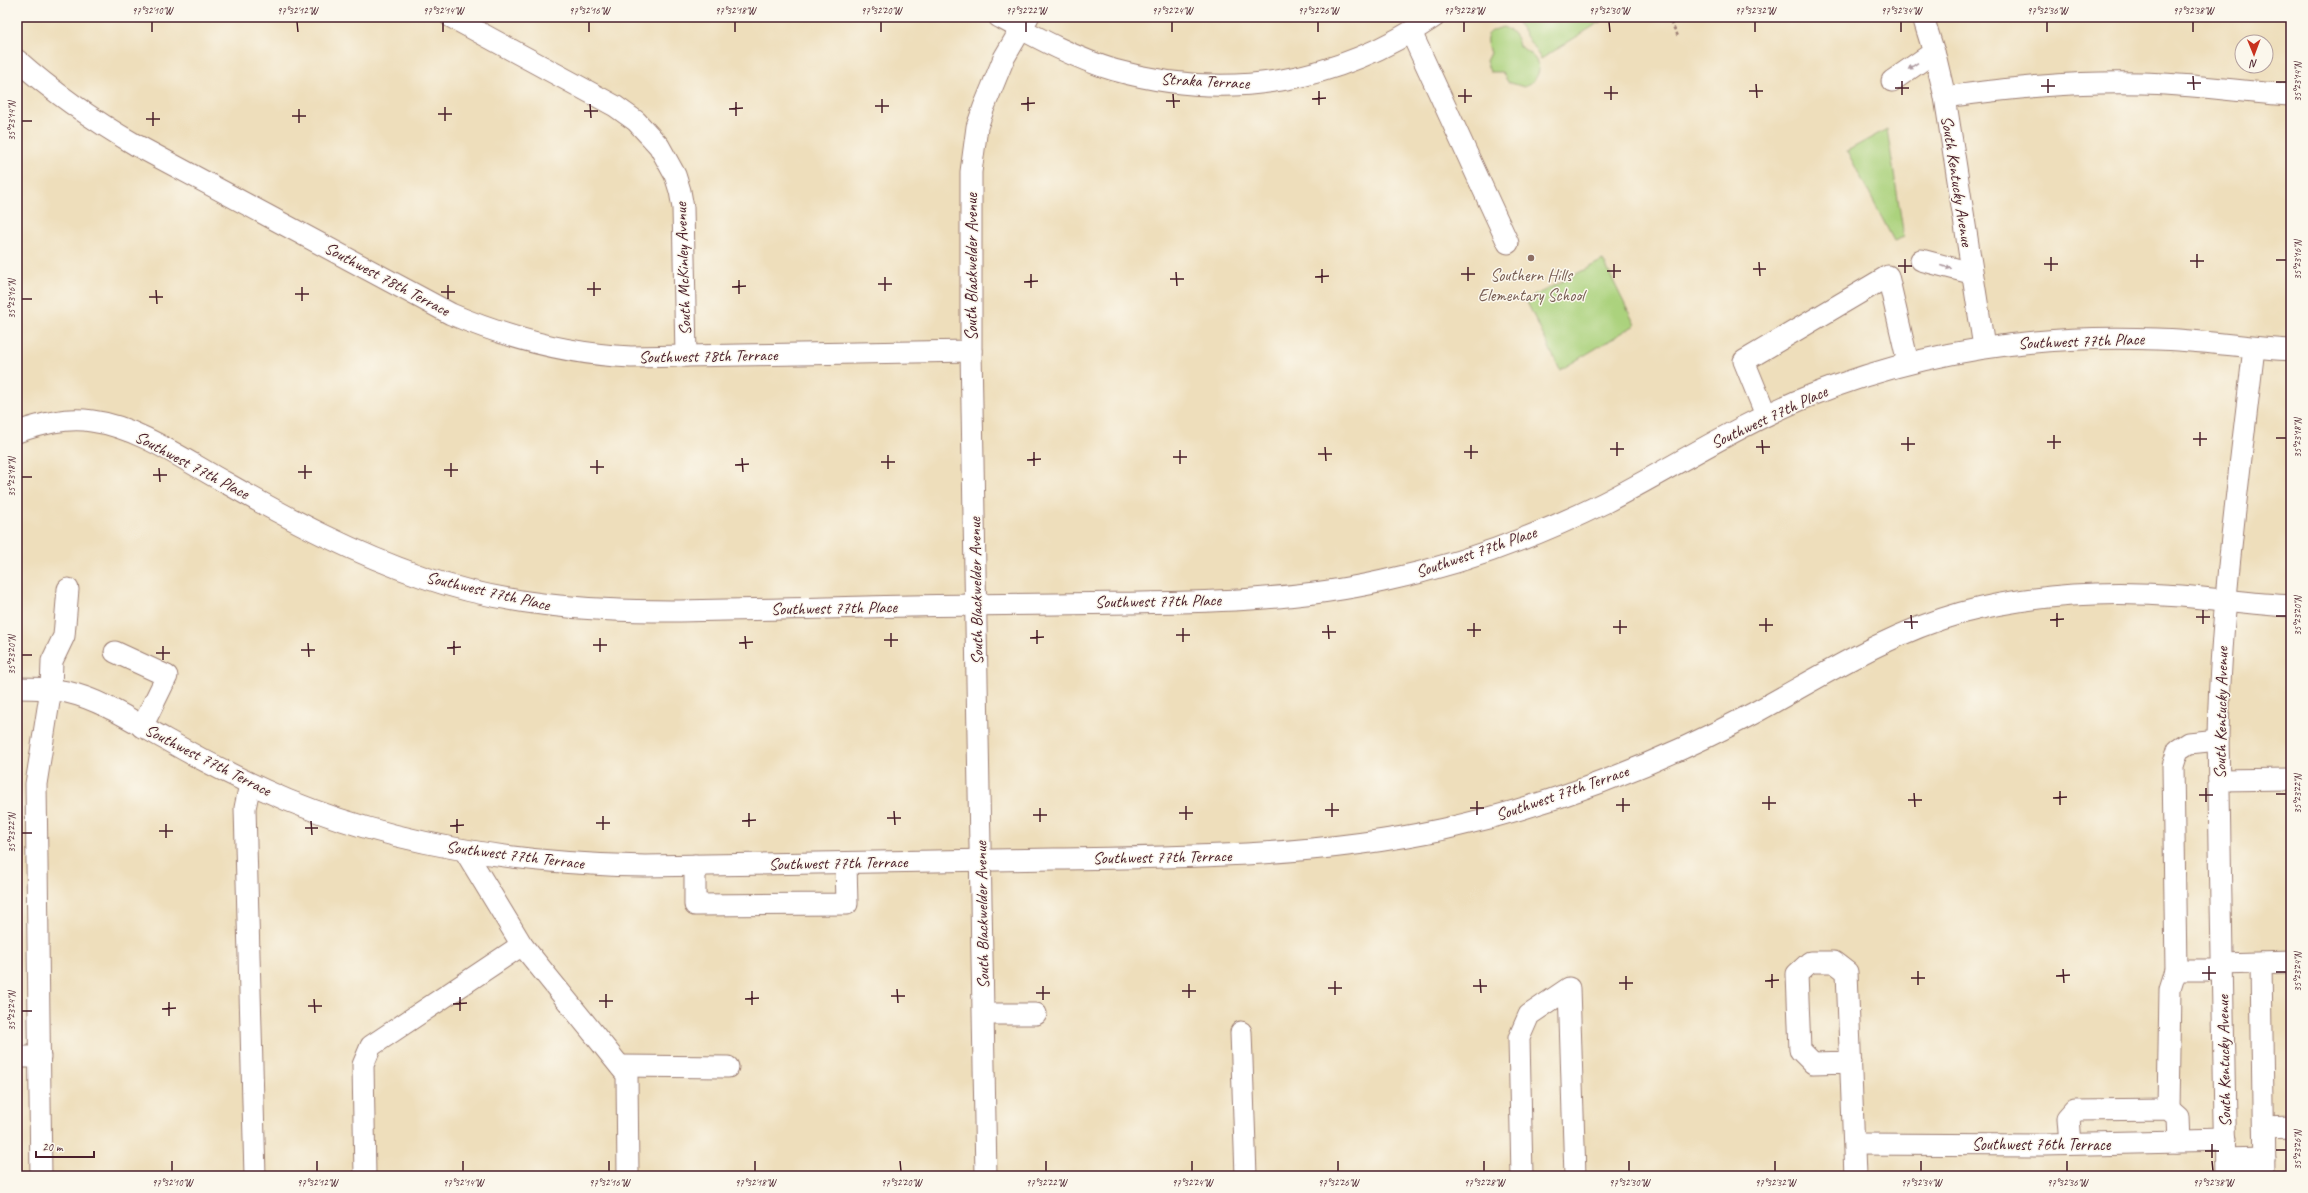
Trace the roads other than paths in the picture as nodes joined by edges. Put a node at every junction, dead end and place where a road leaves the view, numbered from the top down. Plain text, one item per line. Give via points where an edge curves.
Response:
1 (451, 17) edge
2 (999, 17) edge
3 (1434, 17) edge
4 (1923, 17) edge
5 (1024, 23) edge
6 (1411, 32) junction
7 (1934, 52) junction
8 (17, 60) edge
9 (1892, 81) dead end
10 (2291, 95) edge
11 (1945, 97) junction
12 (1508, 243) dead end
13 (1921, 260) dead end
14 (1971, 274) junction
15 (1984, 347) junction
16 (2254, 348) junction
17 (2291, 350) edge
18 (971, 351) junction
19 (686, 356) junction
20 (1908, 363) junction
21 (1766, 415) junction
22 (17, 432) edge
23 (68, 589) dead end
24 (2226, 601) junction
25 (977, 606) junction
26 (2291, 606) edge
27 (115, 652) dead end
28 (17, 688) edge
29 (52, 689) junction
30 (142, 727) junction
31 (2218, 740) junction
32 (2291, 779) edge
33 (2219, 780) junction
34 (250, 784) junction
35 (466, 851) junction
36 (982, 860) junction
37 (846, 863) junction
38 (695, 866) junction
39 (522, 945) junction
40 (2291, 962) edge
41 (2261, 963) junction
42 (2222, 967) junction
43 (2176, 970) junction
44 (984, 1014) junction
45 (1036, 1014) dead end
46 (1241, 1032) dead end
47 (17, 1057) edge
48 (40, 1057) junction
49 (1851, 1062) junction
50 (620, 1066) junction
51 (728, 1067) dead end
52 (2124, 1109) junction
53 (2168, 1109) junction
54 (2264, 1128) junction
55 (2291, 1128) edge
56 (2178, 1142) junction
57 (2124, 1143) junction
58 (1855, 1144) junction
59 (2071, 1144) junction
60 (2226, 1159) edge
61 (2264, 1167) edge
62 (41, 1176) edge
63 (255, 1176) edge
64 (365, 1176) edge
65 (628, 1176) edge
66 (986, 1176) edge
67 (1246, 1176) edge
68 (1522, 1176) edge
69 (1575, 1176) edge
70 (1855, 1176) edge

1 - 19 street, South McKinley Avenue via 615,106 636,121 659,146 675,175 683,208
2 - 5 street, Straka Terrace
3 - 6 street, Straka Terrace
4 - 7 street, South Kentucky Avenue
5 - 6 street, Straka Terrace via 1059,48 1113,69 1188,84 1220,85 1272,82 1322,72 1362,58
5 - 18 street, South Blackwelder Avenue via 994,79 977,127 970,211
6 - 12 street
7 -> 9 street
7 - 11 street, South Kentucky Avenue
8 - 19 street, Southwest 78th Terrace via 46,85 101,124 451,314 488,330 559,349 631,357
10 - 11 street via 2194,86 2099,83 2038,86
11 - 14 street, South Kentucky Avenue
13 -> 14 street
14 - 15 street, South Kentucky Avenue
15 - 16 street, Southwest 77th Place via 2074,338 2117,338 2161,339
15 - 20 street, Southwest 77th Place
16 - 17 street, Southwest 77th Place
16 - 24 street, South Kentucky Avenue
18 - 19 street, Southwest 78th Terrace
18 - 25 street, South Blackwelder Avenue
20 - 21 street, Southwest 77th Place via 1820,392
20 - 21 street via 1888,276 1744,361
21 - 25 street, Southwest 77th Place via 1563,522 1471,556 1383,581 1320,591 1236,599
22 - 25 street, Southwest 77th Place via 55,420 74,419 120,428 160,447 336,543 425,578 506,599 558,607 622,611
23 - 29 street via 64,636 52,661
24 - 26 street, Southwest 77th Terrace
24 - 31 street, South Kentucky Avenue
24 - 36 street, Southwest 77th Terrace via 2134,593 2072,594 2013,602 1954,615 1880,643 1756,712 1673,754 1572,793 1445,829 1364,843 1282,853
25 - 36 street, South Blackwelder Avenue
27 - 30 street via 167,676
28 - 29 street, Southwest 77th Terrace
29 - 30 street, Southwest 77th Terrace via 98,702
29 - 48 street via 36,784
30 - 34 street, Southwest 77th Terrace
31 - 33 street, South Kentucky Avenue
31 - 43 street via 2189,743 2178,750 2173,766
32 - 33 street
33 - 42 street, South Kentucky Avenue
34 - 35 street, Southwest 77th Terrace via 332,816
34 - 63 street via 245,808
35 - 38 street, Southwest 77th Terrace via 568,864
35 - 39 street
36 - 37 street, Southwest 77th Terrace
36 - 44 street, South Blackwelder Avenue
37 - 38 street, Southwest 77th Terrace
37 - 38 street via 847,904 695,905
39 - 50 street
39 - 64 street via 371,1046 363,1066
40 - 41 street
41 - 42 street
41 - 54 street
42 - 43 street
42 - 60 street, South Kentucky Avenue
43 - 53 street via 2170,989
44 - 45 street
44 - 66 street, South Blackwelder Avenue
46 - 67 street
47 - 48 street
48 - 62 street
49 - 49 street via 1847,972 1834,962 1810,962 1797,974 1800,1050 1813,1063
49 - 58 street
50 - 51 street
50 - 65 street via 627,1075
52 - 53 street
52 - 57 street
52 - 59 street via 2076,1110 2069,1118
53 - 56 street via 2177,1117
54 - 55 street
54 - 61 street
56 - 57 street, Southwest 76th Terrace
56 - 60 street, Southwest 76th Terrace
57 - 59 street, Southwest 76th Terrace
58 - 59 street, Southwest 76th Terrace
58 - 70 street
60 - 61 street, Southwest 76th Terrace
68 - 69 street via 1519,1038 1529,1015 1569,988

